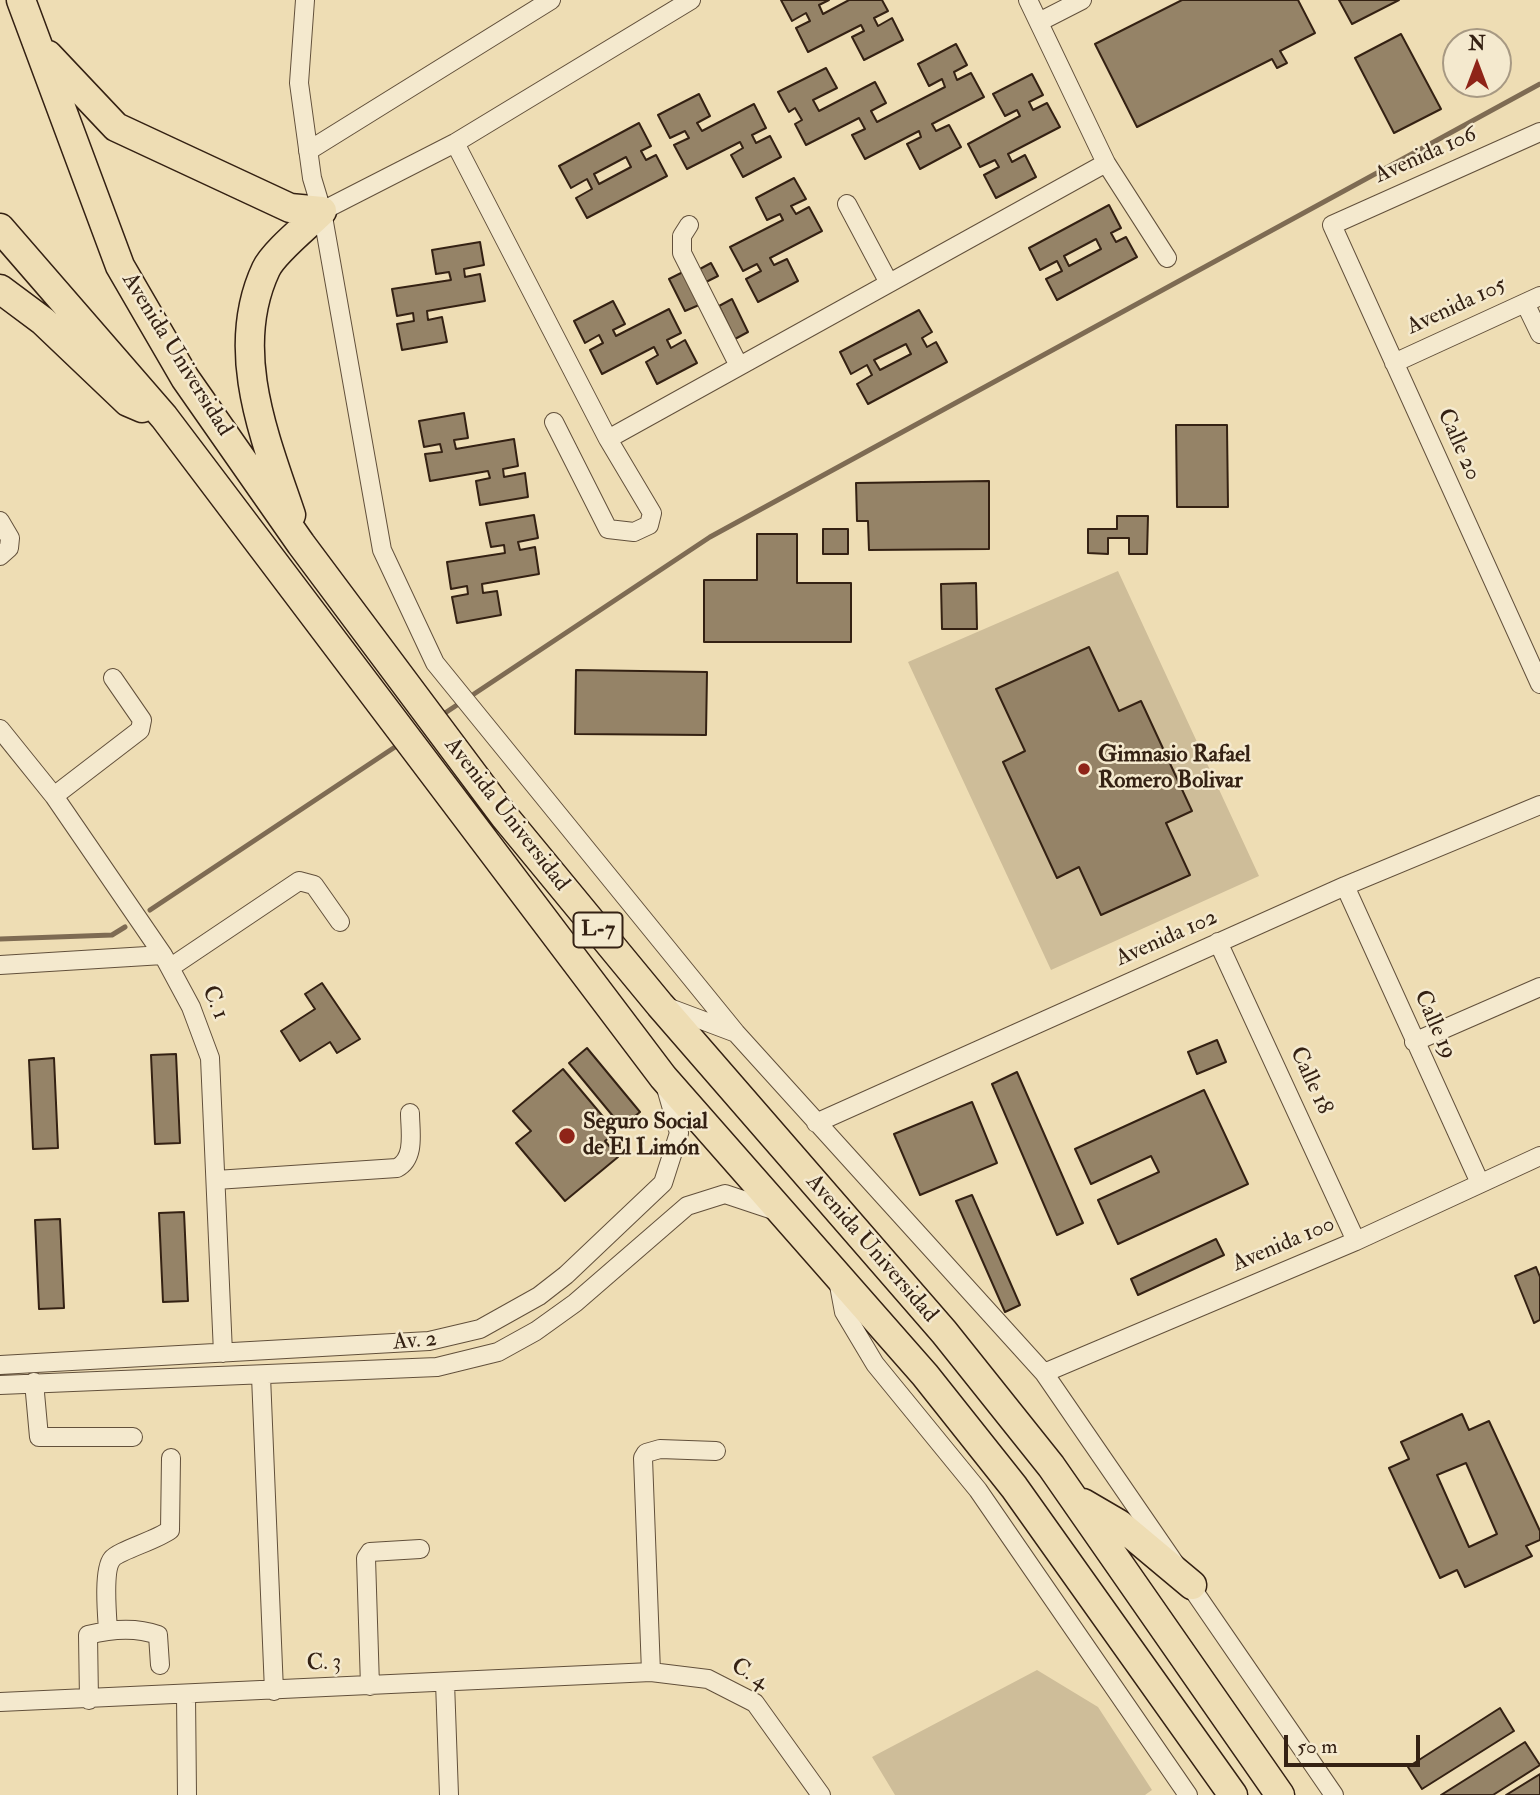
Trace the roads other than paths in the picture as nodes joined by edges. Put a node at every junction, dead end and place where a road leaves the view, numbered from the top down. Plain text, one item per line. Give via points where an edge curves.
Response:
1 (21, 0) edge
2 (551, 0) edge
3 (691, 0) edge
4 (1028, 0) edge
5 (1082, 0) edge
6 (306, 1) edge
7 (1039, 22) junction
8 (41, 49) junction
9 (1540, 132) edge
10 (455, 143) junction
11 (309, 151) junction
12 (1106, 163) junction
13 (847, 204) dead end
14 (322, 211) junction
15 (689, 225) dead end
16 (1332, 225) joint
17 (0, 228) edge
18 (1167, 258) dead end
19 (888, 282) junction
20 (0, 289) edge
21 (1532, 300) edge
22 (1540, 334) edge
23 (1394, 363) junction
24 (738, 364) junction
25 (164, 417) junction
26 (554, 422) dead end
27 (608, 439) junction
28 (0, 522) edge
29 (301, 544) junction
30 (0, 556) edge
31 (113, 678) dead end
32 (1540, 684) edge
33 (0, 729) edge
34 (6, 748) edge
35 (54, 796) junction
36 (1540, 804) edge
37 (1345, 886) junction
38 (340, 922) dead end
39 (1218, 942) junction
40 (167, 961) junction
41 (0, 965) edge
42 (1540, 987) edge
43 (660, 1005) junction
44 (736, 1032) junction
45 (1414, 1042) junction
46 (663, 1077) junction
47 (410, 1113) dead end
48 (816, 1123) junction
49 (1540, 1156) edge
50 (216, 1180) junction
51 (1480, 1183) junction
52 (779, 1212) junction
53 (1356, 1241) junction
54 (836, 1272) junction
55 (223, 1353) junction
56 (0, 1365) edge
57 (1044, 1373) junction
58 (261, 1376) junction
59 (34, 1382) junction
60 (0, 1385) edge
61 (133, 1437) dead end
62 (716, 1451) dead end
63 (170, 1458) dead end
64 (1072, 1496) junction
65 (420, 1549) dead end
66 (1192, 1585) junction
67 (108, 1630) junction
68 (160, 1665) dead end
69 (651, 1672) junction
70 (445, 1682) junction
71 (370, 1686) junction
72 (274, 1691) junction
73 (186, 1695) junction
74 (89, 1700) junction
75 (0, 1702) edge
76 (187, 1795) edge
77 (449, 1795) edge
78 (821, 1795) edge
79 (1188, 1795) edge
80 (1233, 1795) edge
81 (1280, 1795) edge
82 (1335, 1795) edge

1 - 8 main road, Avenida Universidad / L-7
2 - 11 street
3 - 10 street
4 - 7 street
5 - 7 street
6 - 11 street, Avenida Universidad via 299,83
7 - 12 street
8 - 14 main road via 116,127 290,208
8 - 29 main road, Avenida Universidad / L-7 via 120,266 185,378
9 - 16 street, Avenida 106
10 - 14 street
10 - 27 street
11 - 14 street, Avenida Universidad
12 - 18 street
12 - 19 street
13 - 19 street
14 - 29 main road via 266,267 248,332 257,415
14 - 44 street, Avenida Universidad / L-7 via 382,550 435,663
15 - 24 street via 682,236 682,253
16 - 23 street, Calle 20
17 - 25 main road, Avenida Universidad / L-7
19 - 24 street
20 - 25 main road via 43,320 128,402
21 - 22 street
21 - 23 street, Avenida 105
23 - 32 street, Calle 20
24 - 27 street
25 - 46 main road, Avenida Universidad / L-7
26 - 27 street via 608,529 634,532 649,525 652,513
28 - 30 street via 10,538 9,548
29 - 43 main road, Avenida Universidad / L-7 via 505,817
31 - 35 street via 142,720 140,730
33 - 34 street, C. 1
34 - 35 street, C. 1
35 - 40 street, C. 1
36 - 37 street, Avenida 102
37 - 39 street, Avenida 102
37 - 45 street, Calle 19
38 - 40 street via 314,885 299,881
39 - 48 street, Avenida 102
39 - 53 street, Calle 18
40 - 41 street
40 - 50 street, C. 1 via 210,1058
42 - 45 street
43 - 44 street
43 - 64 main road, Avenida Universidad / L-7 via 944,1332
44 - 48 street, Avenida Universidad / L-7
45 - 51 street, Calle 19
46 - 52 main road, Avenida Universidad / L-7
46 - 55 street, Av. 2 via 679,1133 663,1183 539,1296 480,1329 429,1341
47 - 50 street via 410,1154 397,1168
48 - 57 street, Avenida Universidad / L-7
49 - 51 street, Avenida 100
50 - 55 street, C. 1
51 - 53 street, Avenida 100
52 - 54 main road, Avenida Universidad / L-7
52 - 58 street, Av. 2 via 725,1194 687,1206 575,1303 498,1352 436,1367
53 - 57 street, Avenida 100
54 - 79 street, Avenida Universidad via 844,1312 875,1364 978,1490
54 - 80 main road, Avenida Universidad / L-7 via 1014,1486
55 - 56 street, Av. 2
57 - 66 street, Avenida Universidad / L-7
58 - 59 street, Av. 2
58 - 72 street
59 - 60 street, Av. 2
59 - 61 street via 40,1437
62 - 69 street via 660,1449 643,1458
63 - 67 street via 170,1530 113,1557 107,1567
64 - 66 main road via 1119,1524
64 - 81 main road, Avenida Universidad / L-7
65 - 71 street via 370,1552 366,1558
66 - 82 street, Avenida Universidad / L-7
67 - 68 street via 158,1635
67 - 74 street via 88,1635
69 - 70 street, C. 3
69 - 78 street, C. 4 via 708,1679 755,1703
70 - 71 street, C. 3
70 - 77 street
71 - 72 street, C. 3
72 - 73 street, C. 3
73 - 74 street, C. 3
73 - 76 street
74 - 75 street, C. 3

